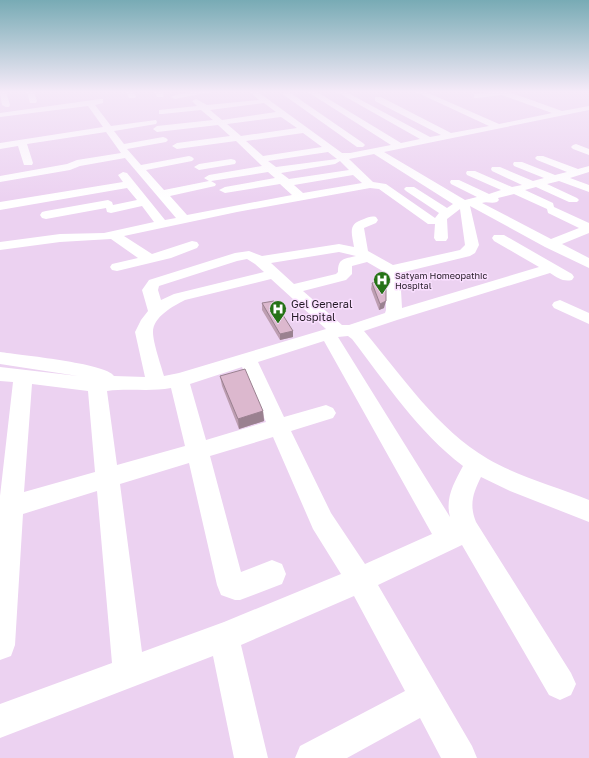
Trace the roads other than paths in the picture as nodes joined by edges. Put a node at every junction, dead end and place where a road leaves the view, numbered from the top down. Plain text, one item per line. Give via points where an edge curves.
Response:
1 (51, 127) edge
2 (82, 127) edge
3 (104, 127) edge
4 (154, 127) edge
5 (226, 127) edge
6 (300, 127) edge
7 (335, 127) edge
8 (368, 127) edge
9 (405, 127) edge
10 (433, 127) edge
11 (491, 127) edge
12 (251, 128) dead end
13 (229, 130) junction
14 (303, 130) junction
15 (86, 133) junction
16 (191, 134) dead end
17 (450, 136) junction
18 (55, 138) junction
19 (238, 138) junction
20 (315, 139) junction
21 (24, 140) junction
22 (163, 140) dead end
23 (428, 140) junction
24 (304, 141) dead end
25 (68, 143) dead end
26 (360, 145) dead end
27 (0, 146) edge
28 (121, 146) junction
29 (400, 146) junction
30 (264, 147) dead end
31 (576, 147) dead end
32 (249, 148) junction
33 (173, 149) dead end
34 (233, 149) dead end
35 (328, 149) junction
36 (376, 151) junction
37 (589, 152) edge
38 (192, 156) dead end
39 (260, 158) junction
40 (540, 158) dead end
41 (337, 159) junction
42 (29, 163) dead end
43 (518, 164) dead end
44 (199, 167) dead end
45 (139, 168) junction
46 (272, 169) junction
47 (496, 169) dead end
48 (584, 169) edge
49 (349, 173) dead end
50 (471, 173) dead end
51 (557, 178) junction
52 (0, 179) edge
53 (285, 182) junction
54 (455, 182) dead end
55 (96, 184) junction
56 (534, 184) junction
57 (370, 185) junction
58 (431, 185) junction
59 (410, 189) junction
60 (513, 191) junction
61 (391, 192) junction
62 (162, 194) junction
63 (225, 195) dead end
64 (588, 195) edge
65 (300, 197) junction
66 (43, 198) junction
67 (488, 198) junction
68 (573, 200) dead end
69 (145, 202) junction
70 (465, 203) junction
71 (502, 205) dead end
72 (0, 206) edge
73 (191, 206) dead end
74 (109, 207) junction
75 (175, 209) junction
76 (46, 215) junction
77 (440, 218) junction
78 (184, 219) junction
79 (372, 220) dead end
80 (162, 224) junction
81 (418, 225) dead end
82 (589, 228) edge
83 (119, 234) junction
84 (441, 238) dead end
85 (471, 238) junction
86 (499, 238) junction
87 (50, 239) junction
88 (546, 241) junction
89 (192, 245) dead end
90 (0, 246) edge
91 (365, 255) junction
92 (150, 259) junction
93 (260, 261) junction
94 (589, 264) edge
95 (117, 267) dead end
96 (552, 268) junction
97 (393, 271) junction
98 (274, 274) junction
99 (567, 277) dead end
100 (292, 289) junction
101 (560, 305) dead end
102 (156, 311) junction
103 (392, 316) junction
104 (589, 319) edge
105 (339, 332) junction
106 (0, 358) edge
107 (248, 359) junction
108 (0, 374) edge
109 (24, 377) junction
110 (105, 380) junction
111 (179, 380) junction
112 (156, 384) junction
113 (326, 413) dead end
114 (280, 427) junction
115 (198, 452) junction
116 (476, 463) junction
117 (107, 478) junction
118 (5, 508) edge
119 (584, 509) edge
120 (458, 534) junction
121 (272, 574) dead end
122 (360, 580) junction
123 (224, 637) junction
124 (0, 645) edge
125 (129, 673) junction
126 (560, 684) dead end
127 (426, 697) junction
128 (0, 721) edge
129 (251, 758) edge
130 (312, 758) edge
131 (460, 758) edge

1 - 18 street
2 - 15 street
3 - 28 street
4 - 28 street
5 - 13 street
6 - 14 street
7 - 26 street
8 - 29 street
9 - 23 street
10 - 17 street
11 - 17 street
12 - 13 street
13 - 16 street
13 - 19 street
14 - 19 street
14 - 20 street
15 - 18 street
15 - 28 street
17 - 23 street
18 - 21 street
19 - 32 street
19 - 33 street
20 - 24 street
20 - 35 street
21 - 27 street
21 - 42 street
22 - 28 street
23 - 29 street
25 - 28 street
28 - 45 street
28 - 52 street via 70,167
29 - 36 street
30 - 32 street
31 - 37 street
32 - 34 street
32 - 39 street
35 - 39 street
35 - 41 street
36 - 41 street
36 - 58 street
38 - 45 street
39 - 44 street
39 - 46 street
40 - 48 street
41 - 46 street
41 - 57 street
43 - 51 street
45 - 62 street
46 - 53 street
46 - 62 street via 210,181
47 - 56 street
48 - 51 street
49 - 53 street
50 - 60 street
51 - 56 street
51 - 64 street
53 - 63 street
53 - 65 street
54 - 67 street
55 - 66 street
55 - 69 street via 126,179
55 - 74 street
56 - 60 street
56 - 68 street
57 - 61 street via 380,185
57 - 65 street
58 - 59 street
58 - 70 street
59 - 61 street
59 - 77 street
60 - 67 street
60 - 82 street
61 - 77 street
62 - 75 street
65 - 78 street
66 - 72 street
66 - 76 street
67 - 70 street
67 - 71 street
69 - 74 street
69 - 80 street
70 - 77 street
70 - 85 street
70 - 88 street
73 - 75 street
74 - 76 street
74 - 83 street
75 - 78 street
76 - 87 street
77 - 81 street
77 - 84 street
78 - 80 street
79 - 91 street via 360,224 358,228
80 - 83 street
82 - 88 street
83 - 87 street
83 - 92 street
85 - 86 street
85 - 97 street via 470,250 465,253
86 - 88 street
86 - 96 street
87 - 90 street
88 - 94 street
89 - 92 street
91 - 93 street via 339,248
91 - 97 street
91 - 100 street via 347,263 345,274 341,277
92 - 95 street
93 - 98 street
93 - 102 street via 249,255 240,256 154,283 150,290
96 - 99 street
96 - 103 street
97 - 103 street
98 - 100 street
98 - 102 street via 180,297
100 - 105 street
101 - 104 street
102 - 112 street via 146,324 144,332
103 - 105 street
105 - 107 street
105 - 116 street via 358,335 431,426 452,446
105 - 120 street
106 - 110 street via 81,370
107 - 111 street
107 - 114 street
108 - 109 street
109 - 110 street
109 - 118 street
110 - 112 street
110 - 117 street
111 - 112 street
111 - 115 street
113 - 114 street
114 - 115 street
114 - 122 street via 322,521
115 - 117 street
115 - 121 street via 231,585 242,586
116 - 119 street via 502,478
116 - 120 street via 459,501
117 - 118 street
117 - 125 street
118 - 124 street
120 - 122 street
120 - 126 street
122 - 123 street
122 - 127 street
123 - 125 street
123 - 129 street
125 - 128 street
127 - 130 street
127 - 131 street

